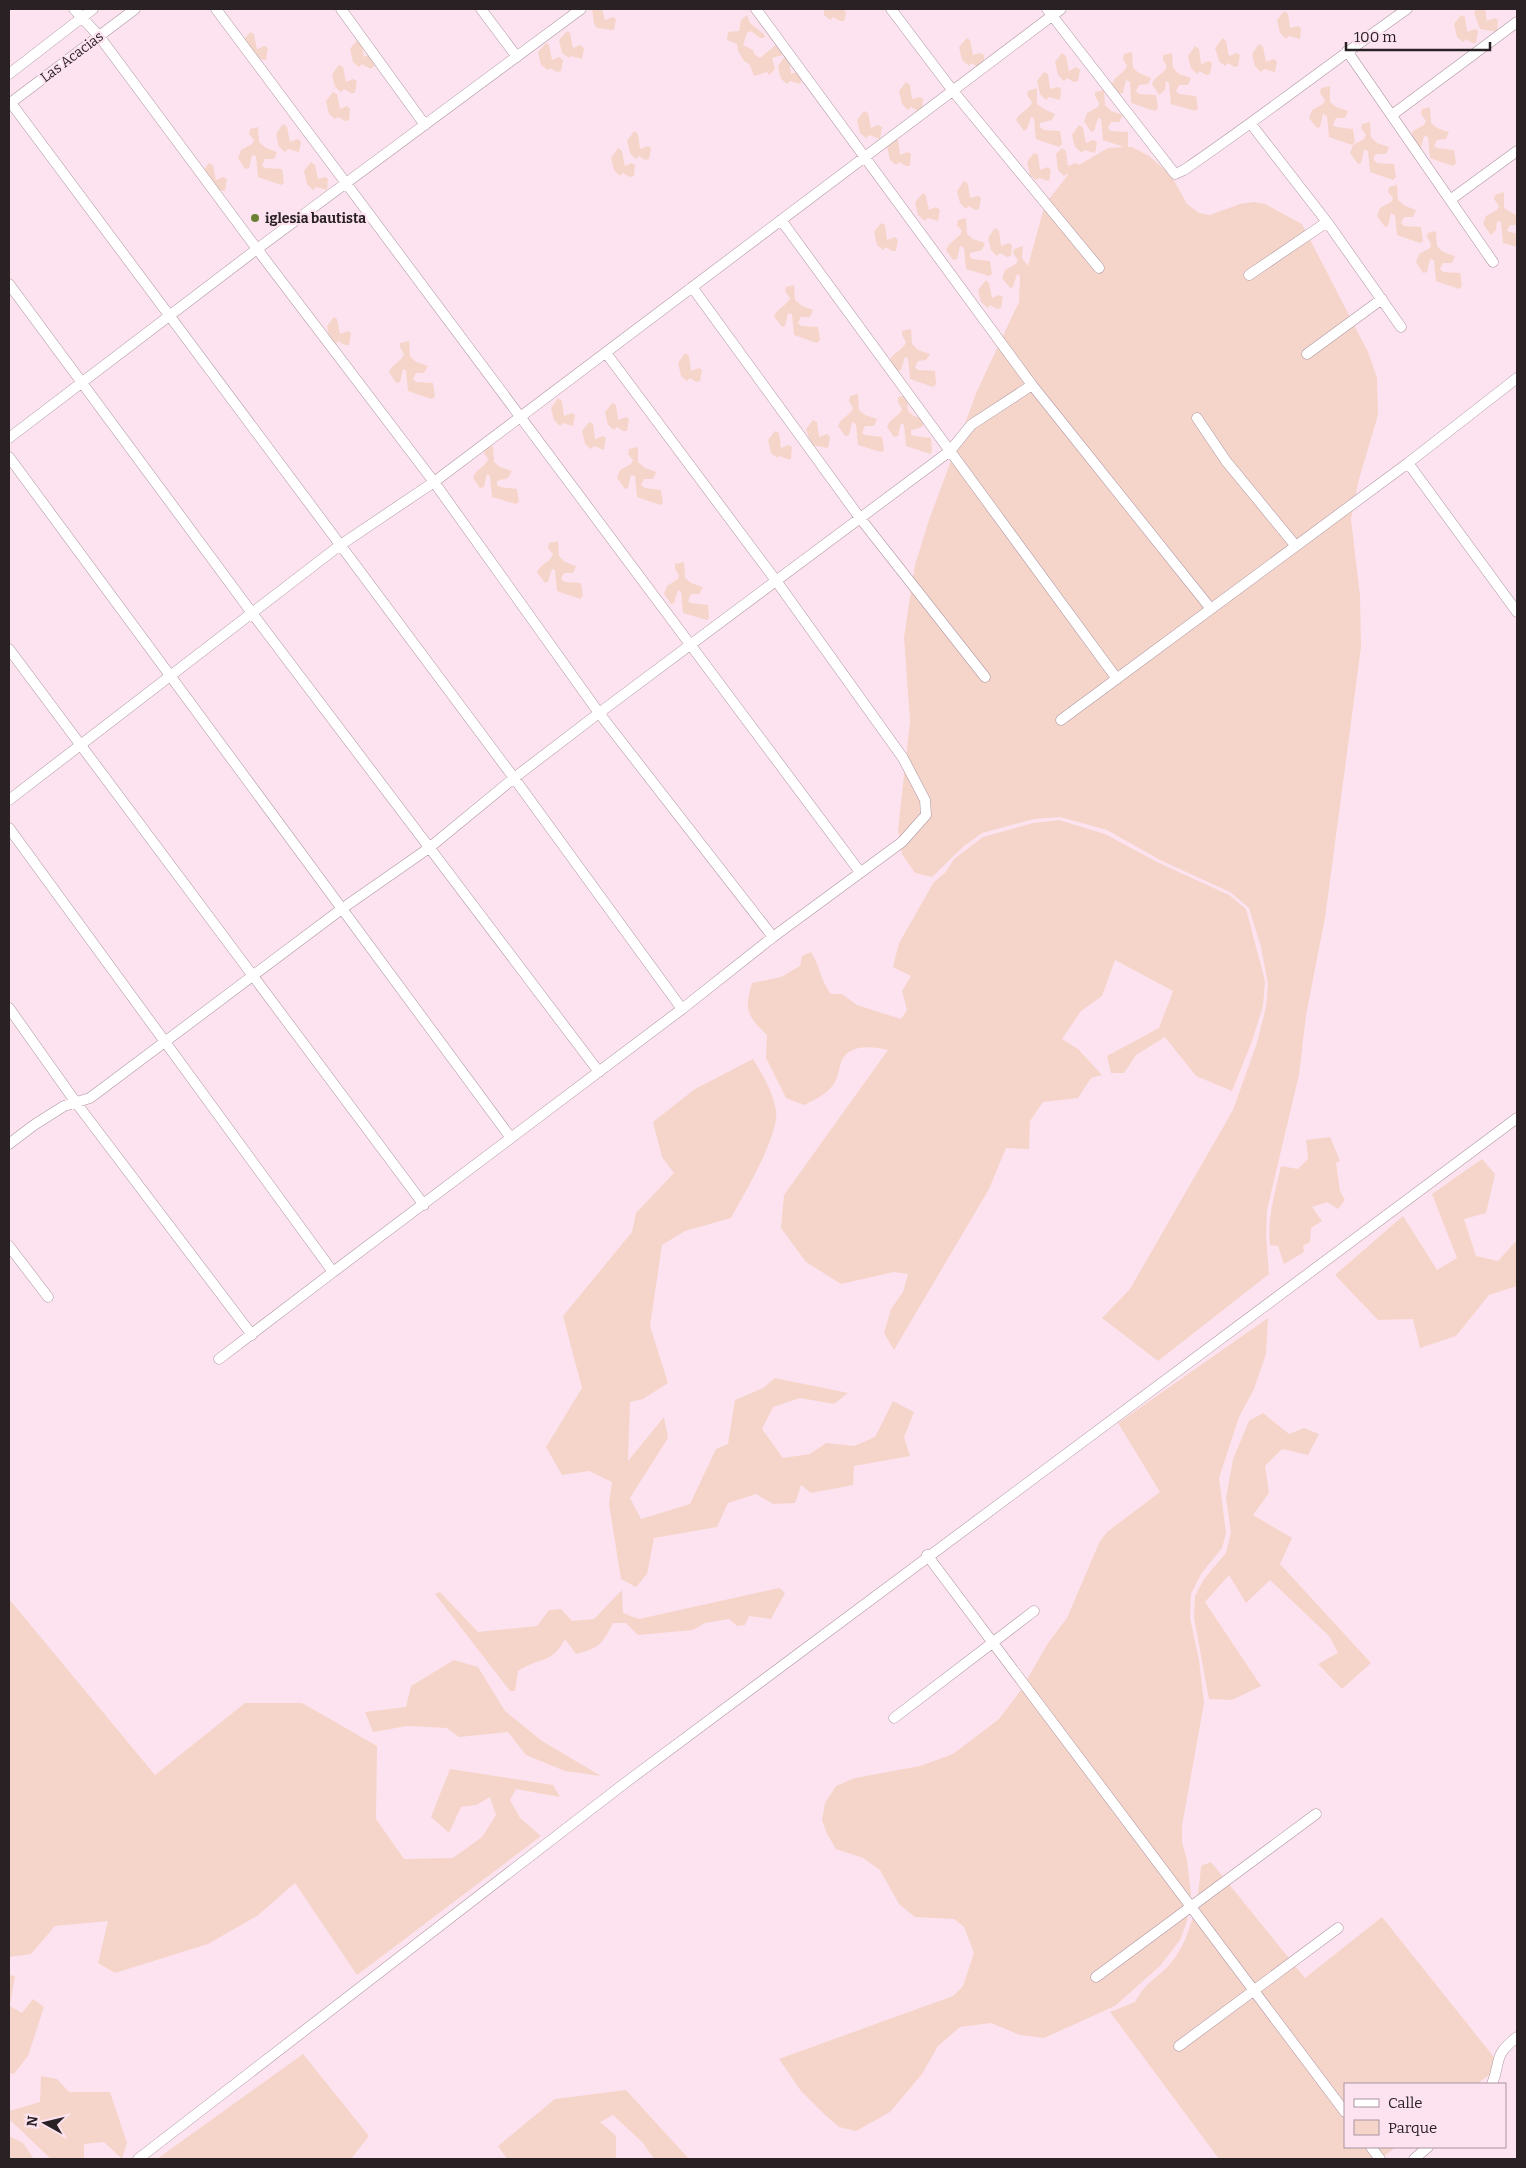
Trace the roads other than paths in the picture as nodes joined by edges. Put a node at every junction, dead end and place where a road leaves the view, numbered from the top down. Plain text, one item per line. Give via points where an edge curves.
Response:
1 (74, 9) edge
2 (93, 9) edge
3 (135, 9) edge
4 (216, 9) edge
5 (341, 9) edge
6 (481, 9) edge
7 (581, 9) edge
8 (756, 9) edge
9 (891, 9) edge
10 (1061, 9) edge
11 (1407, 9) edge
12 (1050, 12) edge
13 (82, 18) junction
14 (1517, 22) edge
15 (99, 36) junction
16 (1347, 51) junction
17 (517, 56) junction
18 (9, 74) edge
19 (953, 91) junction
20 (10, 104) edge
21 (1392, 115) junction
22 (1251, 124) junction
23 (425, 125) junction
24 (1517, 151) edge
25 (866, 156) junction
26 (346, 184) junction
27 (1450, 200) junction
28 (781, 220) junction
29 (1327, 222) junction
30 (257, 249) junction
31 (1493, 262) dead end
32 (1099, 268) dead end
33 (1249, 276) dead end
34 (9, 284) edge
35 (692, 287) junction
36 (1382, 300) junction
37 (169, 316) junction
38 (1401, 326) dead end
39 (606, 353) junction
40 (1307, 354) dead end
41 (1517, 378) edge
42 (81, 383) junction
43 (1032, 385) junction
44 (521, 416) junction
45 (1197, 418) dead end
46 (9, 438) edge
47 (950, 451) junction
48 (9, 457) edge
49 (1408, 463) junction
50 (434, 482) junction
51 (860, 518) junction
52 (1295, 545) junction
53 (339, 546) junction
54 (777, 582) junction
55 (1211, 609) junction
56 (1517, 612) edge
57 (252, 613) junction
58 (692, 644) junction
59 (9, 649) edge
60 (170, 675) junction
61 (985, 677) dead end
62 (1117, 679) junction
63 (599, 713) junction
64 (1060, 720) dead end
65 (81, 743) junction
66 (514, 778) junction
67 (9, 800) edge
68 (9, 828) edge
69 (429, 848) junction
70 (860, 872) junction
71 (343, 908) junction
72 (773, 937) junction
73 (253, 977) junction
74 (9, 1008) edge
75 (682, 1009) junction
76 (163, 1042) junction
77 (599, 1072) junction
78 (77, 1104) junction
79 (1517, 1118) edge
80 (511, 1138) junction
81 (9, 1144) edge
82 (424, 1205) junction
83 (9, 1246) edge
84 (333, 1272) junction
85 (48, 1297) dead end
86 (252, 1336) junction
87 (219, 1359) dead end
88 (927, 1555) junction
89 (1034, 1611) dead end
90 (993, 1643) junction
91 (894, 1718) dead end
92 (1316, 1814) dead end
93 (1191, 1907) junction
94 (1338, 1928) dead end
95 (1096, 1977) dead end
96 (1254, 1991) junction
97 (1517, 2037) edge
98 (1180, 2046) dead end
99 (1492, 2083) edge
100 (1344, 2111) edge
101 (1372, 2148) edge
102 (1427, 2148) edge
103 (138, 2159) edge
104 (1380, 2159) edge
105 (1414, 2159) edge

1 - 13 street
2 - 13 street, Las Acacias
3 - 15 street, Las Acacias
4 - 26 street
5 - 23 street
6 - 17 street
7 - 17 street
8 - 25 street
9 - 19 street
10 - 12 street
11 - 16 street
12 - 19 street
12 - 22 street via 1174,174
13 - 15 street
13 - 18 street, Las Acacias
14 - 21 street
15 - 20 street, Las Acacias
15 - 30 street
16 - 21 street
16 - 22 street
17 - 23 street
19 - 25 street
19 - 32 street
20 - 37 street
21 - 27 street
22 - 29 street
23 - 26 street
24 - 27 street
25 - 28 street
25 - 43 street
26 - 30 street
26 - 44 street
27 - 31 street
28 - 35 street
28 - 47 street
29 - 33 street
29 - 36 street
30 - 37 street
30 - 50 street
34 - 42 street
35 - 39 street
35 - 51 street
36 - 38 street
36 - 40 street
37 - 42 street
37 - 53 street
39 - 44 street
39 - 54 street
41 - 49 street
42 - 46 street
42 - 57 street
43 - 47 street via 971,425
43 - 55 street
44 - 50 street
44 - 58 street
45 - 52 street via 1226,461
47 - 51 street
47 - 62 street
48 - 60 street
49 - 52 street
49 - 56 street
50 - 53 street
50 - 63 street
51 - 54 street
51 - 61 street
52 - 55 street
53 - 57 street
53 - 66 street
54 - 58 street
54 - 70 street via 903,758 925,800 926,815 919,825 902,842
55 - 62 street
57 - 60 street
57 - 69 street
58 - 63 street
58 - 70 street
59 - 65 street
60 - 65 street
60 - 71 street
62 - 64 street
63 - 66 street
63 - 72 street
65 - 67 street
65 - 73 street
66 - 69 street
66 - 75 street
68 - 76 street
69 - 71 street
69 - 77 street
70 - 72 street
71 - 73 street
71 - 80 street
72 - 75 street
73 - 76 street
73 - 82 street
74 - 78 street
75 - 77 street
76 - 78 street via 90,1098
76 - 84 street
77 - 80 street
78 - 81 street via 64,1106
78 - 86 street
79 - 88 street
80 - 82 street
82 - 84 street
83 - 85 street
84 - 86 street
86 - 87 street
88 - 90 street
88 - 103 street via 625,1783
89 - 90 street
90 - 91 street
90 - 93 street
92 - 93 street
93 - 95 street
93 - 96 street
94 - 96 street
96 - 98 street
96 - 100 street
97 - 99 street via 1504,2047 1497,2059
101 - 104 street
102 - 105 street

